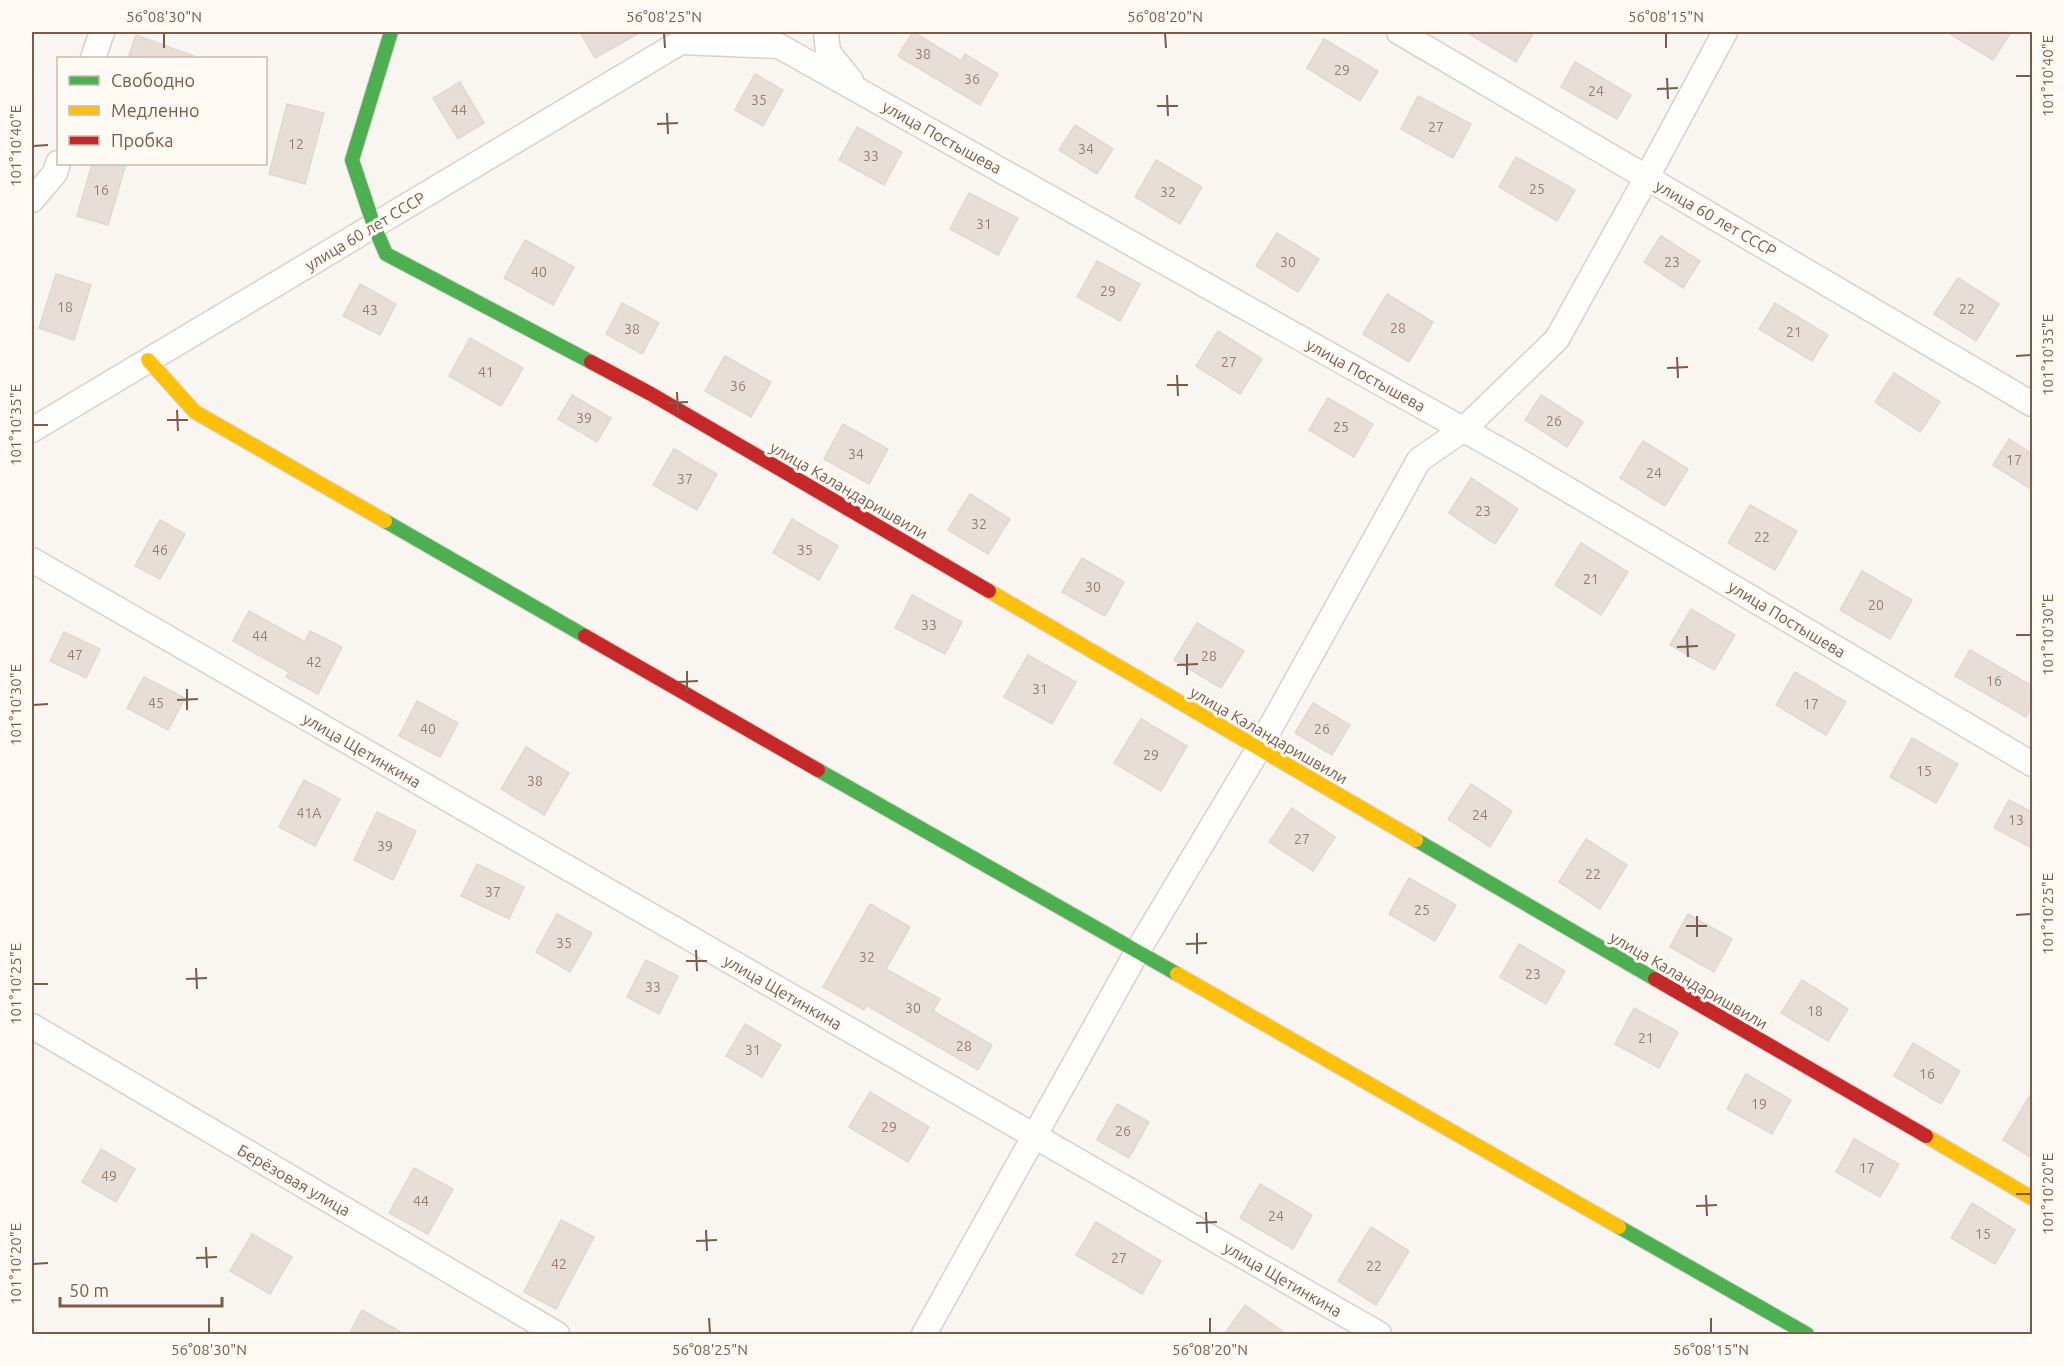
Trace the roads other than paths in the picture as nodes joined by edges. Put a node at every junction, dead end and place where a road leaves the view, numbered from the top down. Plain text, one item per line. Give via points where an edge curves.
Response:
1 (102, 32) edge
2 (391, 32) edge
3 (826, 32) edge
4 (1399, 32) edge
5 (1725, 32) edge
6 (690, 37) edge
7 (93, 57) edge
8 (857, 89) junction
9 (57, 165) edge
10 (1647, 177) junction
11 (32, 200) edge
12 (374, 226) junction
13 (148, 360) junction
14 (2032, 404) edge
15 (1464, 429) junction
16 (32, 430) edge
17 (32, 560) edge
18 (1259, 748) junction
19 (2032, 764) edge
20 (1137, 952) junction
21 (32, 1026) edge
22 (1035, 1137) junction
23 (2032, 1198) edge
24 (557, 1335) edge
25 (924, 1335) edge
26 (1379, 1335) edge
27 (1807, 1335) edge

1 - 7 street
2 - 12 street, улица Каландаришвили via 352,160
3 - 8 street via 828,52
4 - 10 street, улица 60 лет СССР
5 - 10 street
6 - 8 street, улица Постышева via 779,46
6 - 12 street, улица 60 лет СССР
8 - 15 street, улица Постышева
9 - 11 street
10 - 14 street, улица 60 лет СССР
10 - 15 street via 1557,339
12 - 13 street, улица 60 лет СССР
12 - 18 street, улица Каландаришвили via 386,254 651,394
13 - 16 street, улица 60 лет СССР
13 - 20 street via 195,412
15 - 18 street via 1419,460
15 - 19 street, улица Постышева
17 - 22 street, улица Щетинкина
18 - 20 street
18 - 23 street, улица Каландаришвили
20 - 22 street
20 - 27 street
21 - 24 street, Берёзовая улица
22 - 25 street
22 - 26 street, улица Щетинкина

